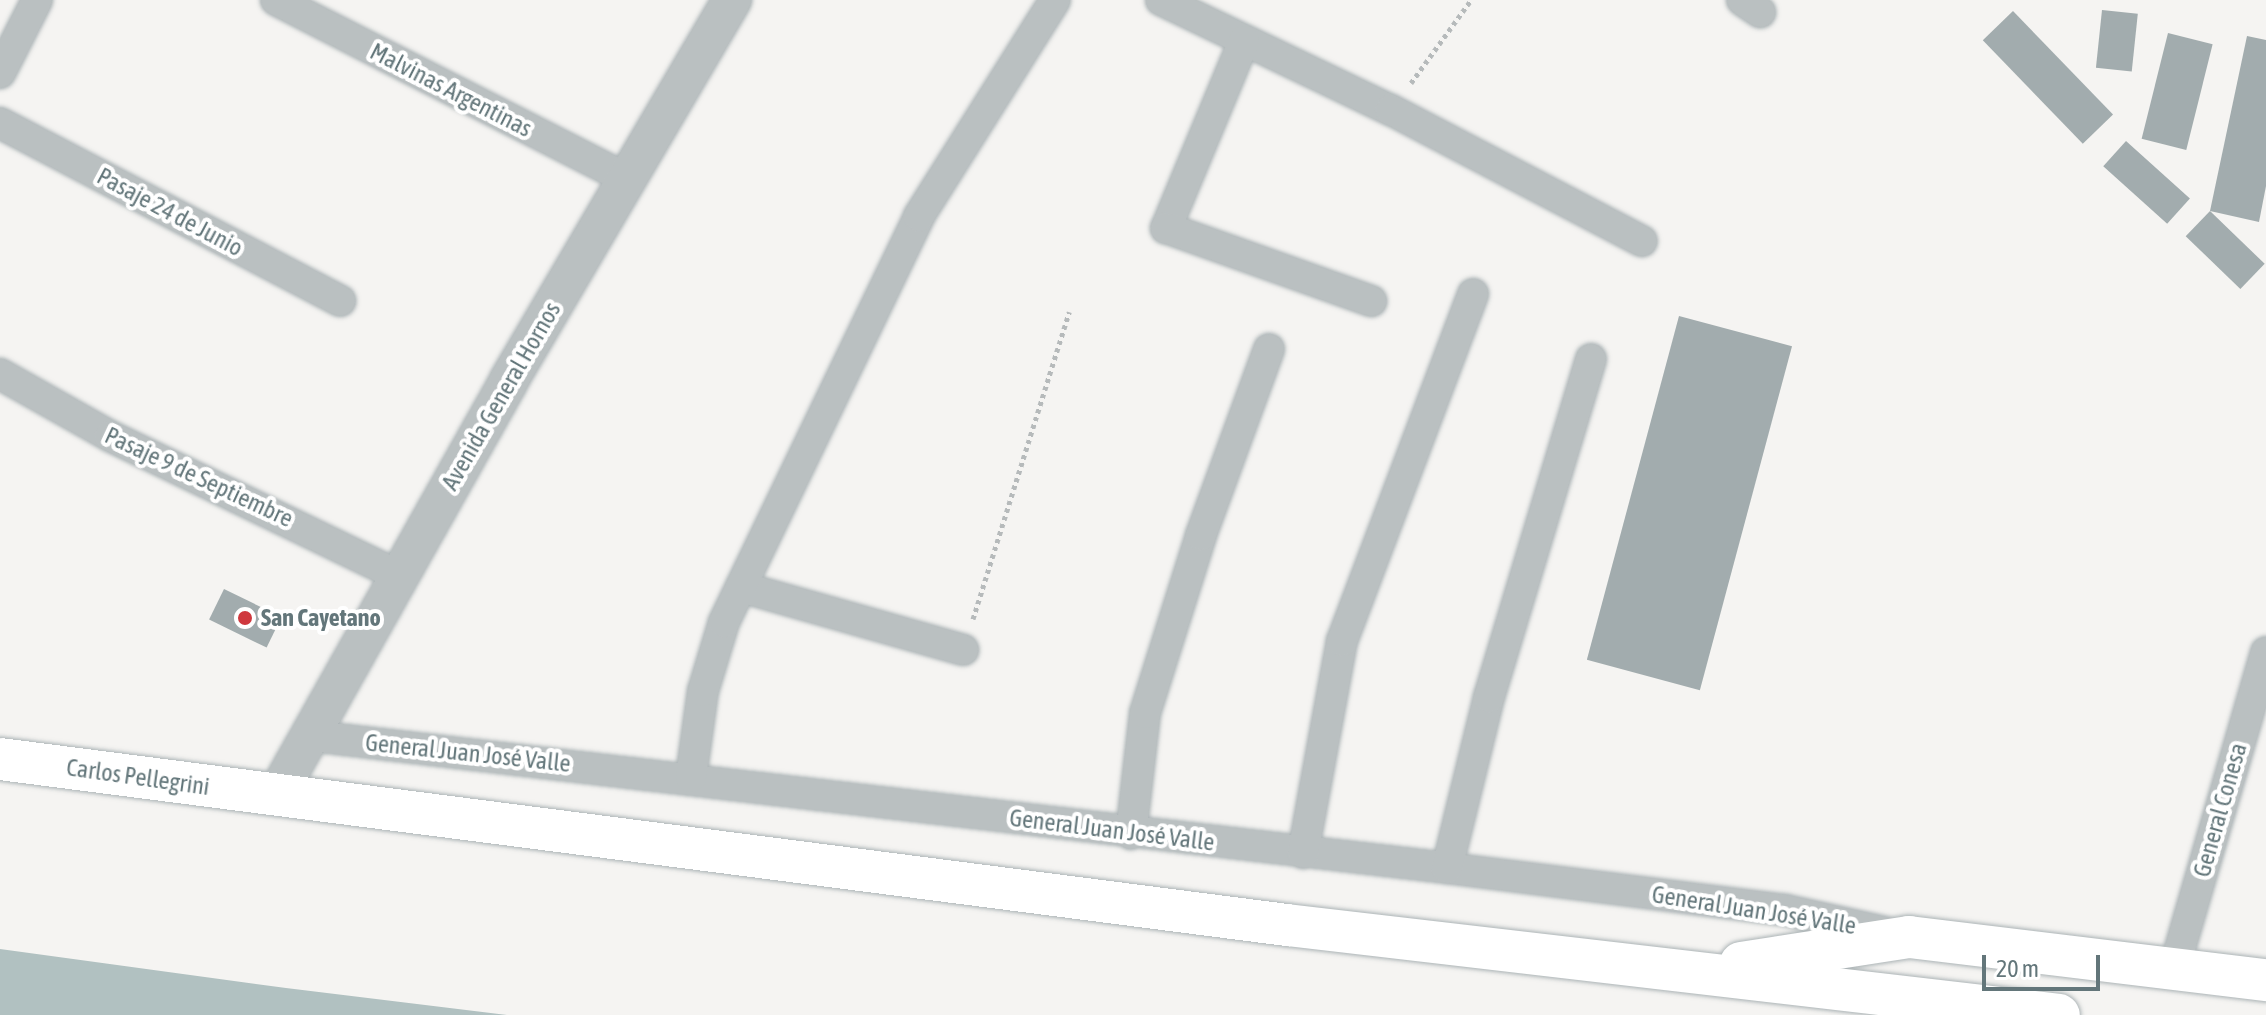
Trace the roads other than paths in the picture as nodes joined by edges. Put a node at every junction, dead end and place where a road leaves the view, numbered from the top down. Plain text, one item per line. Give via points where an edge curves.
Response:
1 (37, 0) edge
2 (276, 0) edge
3 (732, 0) edge
4 (1055, 0) edge
5 (1161, 0) edge
6 (1244, 41) junction
7 (0, 73) edge
8 (0, 123) edge
9 (627, 179) junction
10 (1642, 241) dead end
11 (1473, 294) dead end
12 (340, 301) dead end
13 (1371, 301) dead end
14 (1269, 349) dead end
15 (1591, 359) dead end
16 (0, 374) edge
17 (399, 576) junction
18 (741, 587) junction
19 (963, 650) road end
20 (2266, 652) edge
21 (312, 736) junction
22 (0, 759) edge
23 (691, 777) junction
24 (276, 796) junction
25 (1131, 834) junction
26 (1303, 853) junction
27 (1447, 868) junction
28 (1909, 937) junction
29 (2174, 969) junction
30 (1697, 971) junction
31 (2266, 980) edge
32 (2059, 1015) edge

1 - 7 street
2 - 9 street, Malvinas Argentinas
3 - 9 street, Avenida General Hornos
4 - 18 street via 919,216
5 - 6 street
6 - 10 street via 1391,110
6 - 13 street via 1166,228
8 - 12 street, Pasaje 24 de Junio
9 - 17 street, Avenida General Hornos
11 - 26 street via 1342,641
14 - 25 street via 1201,535 1145,713
15 - 27 street via 1489,697
16 - 17 street, Pasaje 9 de Septiembre via 110,436
17 - 21 street, Avenida General Hornos
18 - 19 street
18 - 23 street via 703,691
20 - 29 street, General Conesa
21 - 23 street, General Juan José Valle
21 - 24 street, Avenida General Hornos
22 - 24 main road, Carlos Pellegrini
23 - 25 street, General Juan José Valle
24 - 30 main road, General Juan José Valle via 1287,925
25 - 26 street, General Juan José Valle
26 - 27 street, General Juan José Valle
27 - 28 street, General Juan José Valle via 1785,910
28 - 29 main road, General Juan José Valle
28 - 30 main road, General Juan José Valle
29 - 31 main road, General Juan José Valle
30 - 32 main road, General Juan José Valle

